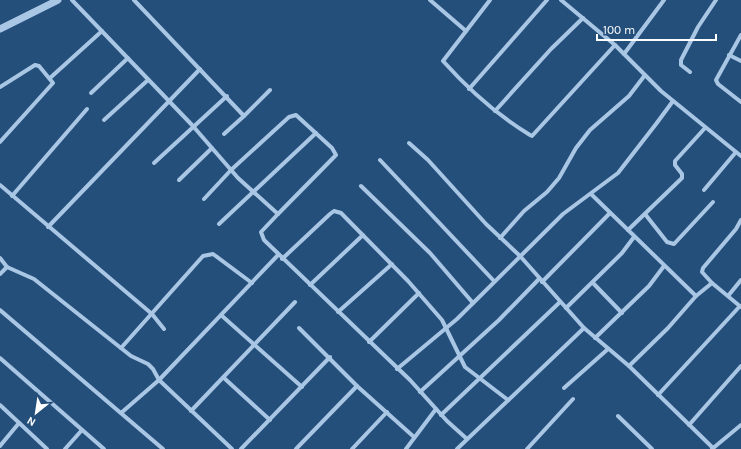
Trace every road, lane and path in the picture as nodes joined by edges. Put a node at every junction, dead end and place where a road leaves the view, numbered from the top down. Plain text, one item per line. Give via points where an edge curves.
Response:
1 (72, 0) edge
2 (134, 0) edge
3 (430, 0) edge
4 (490, 0) edge
5 (547, 0) edge
6 (561, 0) edge
7 (664, 0) edge
8 (716, 0) edge
9 (53, 1) edge
10 (582, 18) junction
11 (0, 29) edge
12 (102, 31) junction
13 (466, 31) junction
14 (741, 35) edge
15 (614, 45) junction
16 (624, 54) junction
17 (729, 55) junction
18 (128, 58) junction
19 (741, 61) edge
20 (200, 69) junction
21 (690, 72) dead end
22 (645, 75) junction
23 (50, 78) junction
24 (148, 80) junction
25 (0, 87) edge
26 (469, 89) junction
27 (270, 90) dead end
28 (91, 93) dead end
29 (226, 96) junction
30 (169, 101) junction
31 (673, 101) junction
32 (741, 102) edge
33 (87, 109) dead end
34 (495, 111) junction
35 (244, 116) junction
36 (104, 120) dead end
37 (194, 128) junction
38 (705, 128) junction
39 (316, 133) junction
40 (224, 134) dead end
41 (0, 142) edge
42 (409, 143) dead end
43 (212, 148) junction
44 (736, 152) junction
45 (741, 156) edge
46 (380, 160) dead end
47 (154, 163) dead end
48 (231, 170) junction
49 (179, 180) dead end
50 (0, 185) edge
51 (361, 186) dead end
52 (704, 190) dead end
53 (255, 192) junction
54 (592, 194) junction
55 (12, 196) junction
56 (204, 199) dead end
57 (713, 202) dead end
58 (610, 213) junction
59 (278, 214) junction
60 (645, 214) junction
61 (740, 223) edge
62 (219, 224) dead end
63 (48, 227) junction
64 (628, 230) junction
65 (363, 235) junction
66 (634, 237) junction
67 (500, 238) junction
68 (278, 255) junction
69 (520, 256) junction
70 (0, 258) edge
71 (282, 259) junction
72 (392, 264) junction
73 (664, 266) junction
74 (7, 267) junction
75 (0, 274) edge
76 (540, 280) junction
77 (741, 280) edge
78 (494, 281) junction
79 (593, 282) junction
80 (252, 283) junction
81 (712, 283) junction
82 (310, 285) junction
83 (419, 293) junction
84 (696, 296) junction
85 (728, 296) junction
86 (296, 302) dead end
87 (560, 302) junction
88 (473, 303) junction
89 (740, 306) edge
90 (566, 308) junction
91 (0, 310) edge
92 (338, 312) junction
93 (622, 313) junction
94 (152, 314) junction
95 (221, 315) junction
96 (300, 328) dead end
97 (584, 328) junction
98 (164, 329) dead end
99 (446, 329) junction
100 (595, 338) junction
101 (369, 342) junction
102 (255, 345) junction
103 (121, 348) junction
104 (608, 349) junction
105 (459, 356) junction
106 (330, 357) junction
107 (0, 358) edge
108 (629, 366) junction
109 (741, 366) edge
110 (397, 369) junction
111 (224, 378) junction
112 (479, 378) junction
113 (159, 380) junction
114 (357, 386) junction
115 (302, 387) junction
116 (564, 388) dead end
117 (420, 392) junction
118 (658, 395) junction
119 (573, 399) dead end
120 (508, 400) junction
121 (0, 405) edge
122 (436, 409) junction
123 (191, 411) junction
124 (387, 412) junction
125 (121, 413) junction
126 (441, 414) junction
127 (618, 416) dead end
128 (270, 420) junction
129 (19, 423) junction
130 (689, 425) junction
131 (741, 425) edge
132 (82, 430) junction
133 (414, 437) junction
134 (467, 439) junction
135 (0, 446) edge
136 (47, 449) edge
137 (65, 449) edge
138 (104, 449) edge
139 (163, 449) edge
140 (232, 449) edge
141 (242, 449) edge
142 (296, 449) edge
143 (352, 449) edge
144 (406, 449) edge
145 (457, 449) edge
146 (527, 449) edge
147 (652, 449) edge
148 (712, 449) edge

1 - 12 street
2 - 20 street
3 - 13 street
4 - 13 street
5 - 26 street
6 - 10 street
7 - 16 street
8 - 21 street via 681,60 681,65
9 - 11 street
10 - 15 street
10 - 34 street
12 - 18 street
12 - 23 street
13 - 26 street via 443,61
14 - 17 street
15 - 16 street
15 - 34 street via 532,136
16 - 22 street
17 - 19 street
17 - 32 street via 716,80
18 - 24 street
18 - 28 street
20 - 29 street
20 - 30 street
22 - 31 street
22 - 67 street via 629,96 590,130 555,183 524,211
23 - 25 street via 35,65
23 - 41 street via 53,81 52,86
24 - 30 street
24 - 36 street
26 - 34 street
27 - 35 street
29 - 35 street
29 - 37 street
30 - 37 street
30 - 63 street
31 - 38 street
31 - 54 street via 618,172
33 - 55 street
35 - 40 street
37 - 43 street
37 - 47 street
38 - 44 street
38 - 60 street via 675,161 682,178
39 - 48 street via 292,114
39 - 53 street
39 - 59 street via 336,152 336,155
42 - 67 street
43 - 48 street
43 - 49 street
44 - 45 street
44 - 52 street
46 - 78 street
48 - 53 street
48 - 56 street
50 - 55 street
51 - 88 street via 430,253
53 - 59 street
53 - 62 street
54 - 58 street
54 - 69 street via 563,214
55 - 63 street
57 - 60 street via 674,244 667,242
58 - 64 street
58 - 76 street
59 - 68 street via 261,232 264,240
60 - 64 street
61 - 81 street via 703,268 702,272
63 - 94 street
64 - 66 street
65 - 71 street via 341,213 334,211
65 - 72 street
65 - 82 street
66 - 73 street
66 - 79 street
67 - 69 street
68 - 71 street
68 - 80 street
69 - 76 street
69 - 78 street
70 - 74 street
71 - 82 street
72 - 83 street
72 - 92 street
73 - 84 street
73 - 93 street via 649,286
74 - 75 street
74 - 103 street via 34,279
76 - 87 street
76 - 105 street
77 - 85 street
78 - 88 street
79 - 90 street
79 - 93 street
80 - 94 street via 217,256 208,254 203,256
80 - 95 street
81 - 84 street
81 - 85 street
82 - 92 street
83 - 99 street via 442,320
83 - 101 street
84 - 108 street
85 - 89 street
86 - 102 street
87 - 90 street
87 - 112 street
88 - 99 street
89 - 118 street
90 - 97 street
91 - 125 street
92 - 101 street
93 - 100 street
94 - 98 street
94 - 103 street
95 - 102 street
95 - 113 street
96 - 106 street
97 - 100 street
97 - 120 street
99 - 105 street
99 - 110 street
100 - 104 street
101 - 110 street
102 - 111 street
102 - 115 street
103 - 113 street via 153,369
104 - 108 street
104 - 116 street
105 - 112 street via 466,367
105 - 117 street
106 - 114 street
106 - 115 street
107 - 132 street
108 - 118 street
109 - 130 street
110 - 117 street
111 - 123 street
111 - 128 street
112 - 120 street
112 - 126 street
113 - 123 street
113 - 125 street
114 - 124 street
114 - 142 street
115 - 128 street
117 - 122 street
118 - 130 street
119 - 146 street
120 - 134 street
121 - 129 street
122 - 126 street
122 - 133 street
123 - 140 street
124 - 133 street
124 - 143 street
125 - 139 street
126 - 134 street
127 - 147 street
128 - 141 street
129 - 135 street
129 - 136 street
130 - 148 street
131 - 148 street
132 - 137 street
132 - 138 street
133 - 144 street
134 - 145 street

